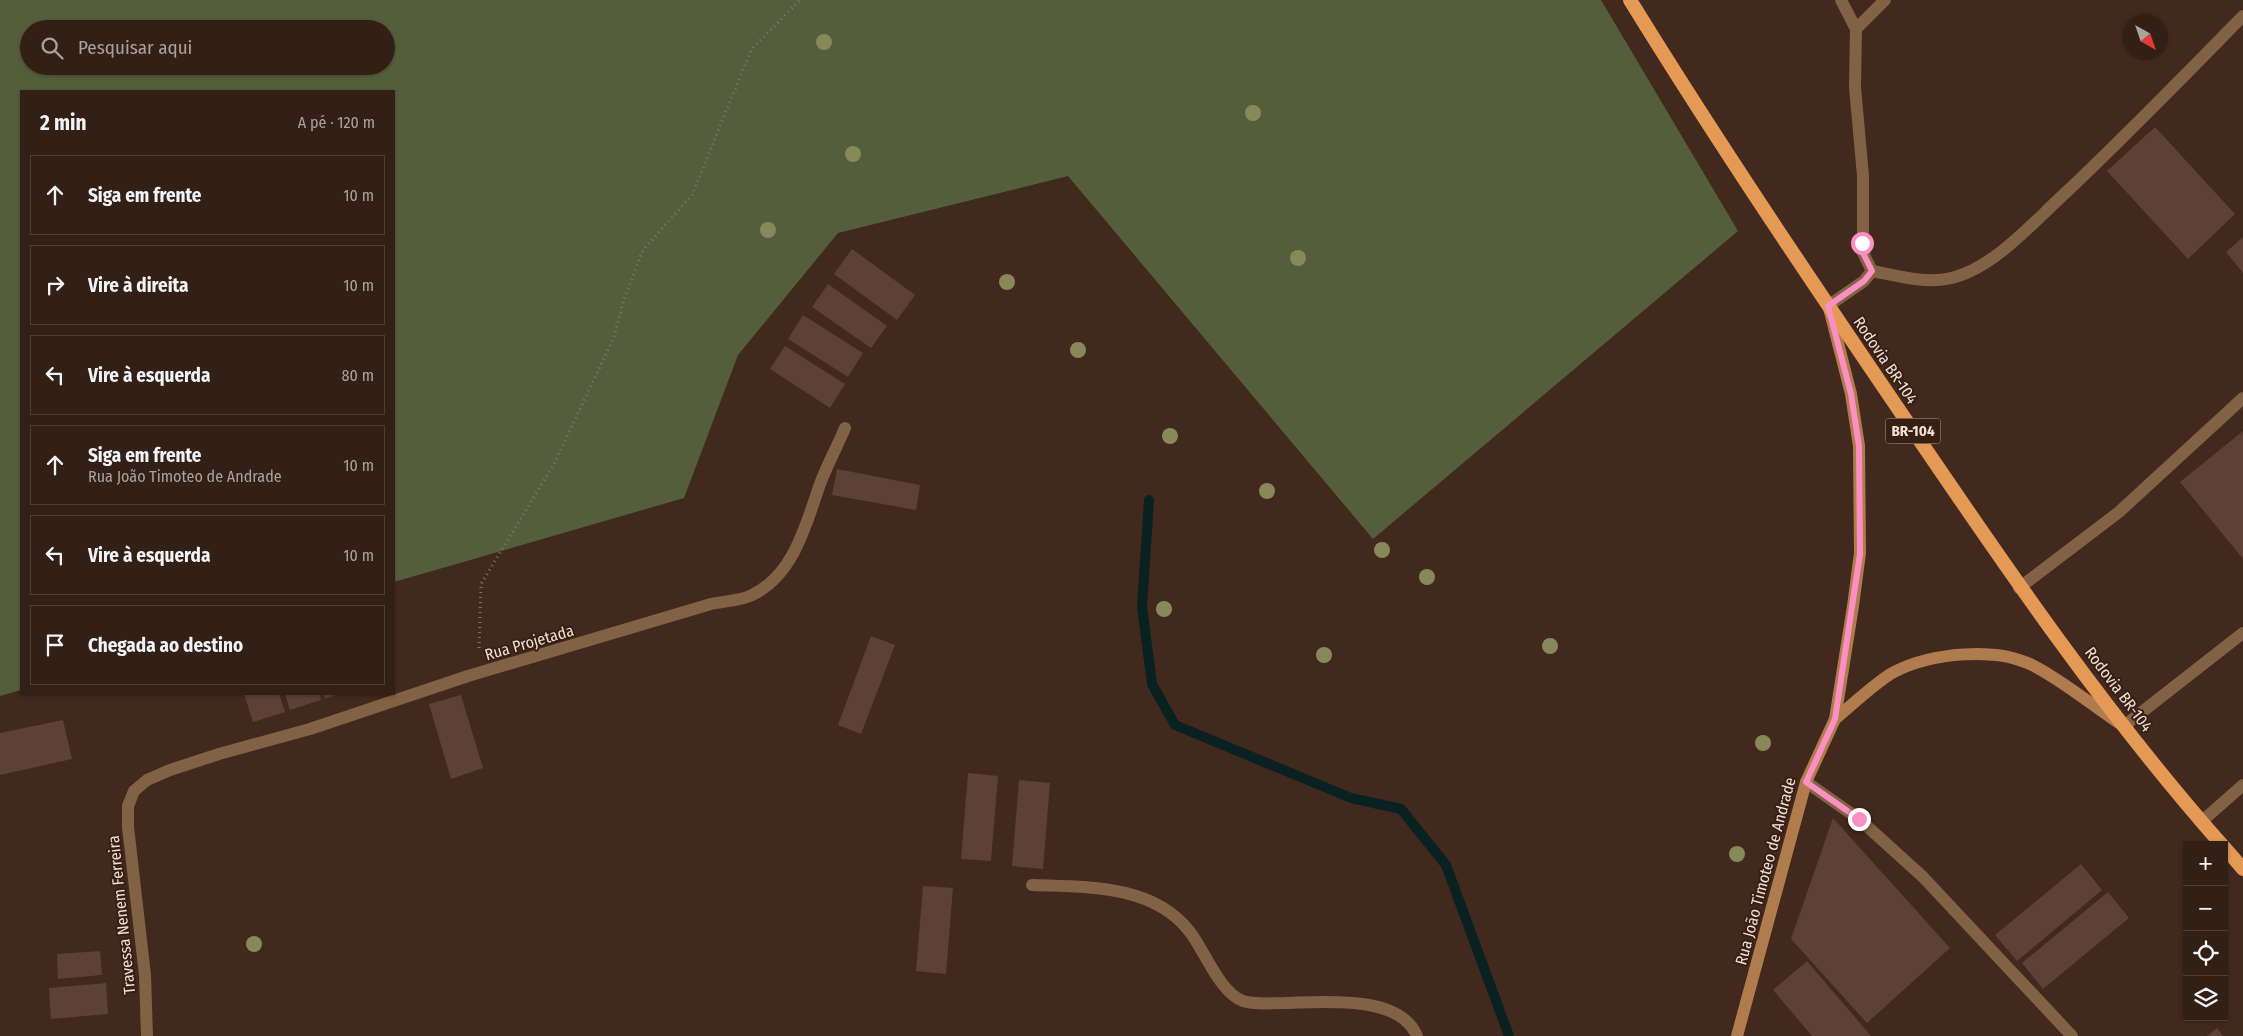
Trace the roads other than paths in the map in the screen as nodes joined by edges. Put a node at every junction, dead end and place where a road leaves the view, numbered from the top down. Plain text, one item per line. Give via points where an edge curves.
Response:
1 (1630, 0) edge
2 (1841, 0) edge
3 (1885, 0) edge
4 (2243, 16) edge
5 (1856, 29) junction
6 (1872, 271) junction
7 (1828, 306) junction
8 (2243, 398) edge
9 (845, 428) dead end
10 (2020, 588) junction
11 (2243, 632) edge
12 (1835, 719) junction
13 (2124, 726) junction
14 (1806, 782) junction
15 (2243, 785) edge
16 (134, 791) joint
17 (2201, 822) junction
18 (2218, 841) edge
19 (2228, 852) edge
20 (2243, 868) edge
21 (1032, 885) dead end
22 (147, 1036) edge
23 (1417, 1036) edge
24 (1737, 1036) edge
25 (2072, 1036) edge

1 - 7 highway, Rodovia BR-104 / BR-104
2 - 5 street
3 - 5 street
4 - 6 street via 2102,159 2012,243 1973,271 1935,281
5 - 6 street via 1855,87 1863,176 1863,253
6 - 7 street via 1864,281
7 - 10 highway, Rodovia BR-104 / BR-104
7 - 12 main road via 1851,394 1859,446 1860,504 1860,554
8 - 10 street via 2119,512
9 - 16 street, Rua Projetada via 789,562 775,579 752,596 711,604 468,676 310,729 219,754 147,780
10 - 13 highway, Rodovia BR-104 / BR-104
11 - 13 street
12 - 13 main road via 1893,672 1959,654 1996,655 2033,665
12 - 14 main road, Rua João Timoteo de Andrade
13 - 17 highway, Rodovia BR-104 / BR-104
14 - 24 main road, Rua João Timoteo de Andrade
14 - 25 street via 1859,819 1923,877
15 - 17 street
16 - 22 street, Travessa Nenem Ferreira via 128,806 128,827 145,975
17 - 18 highway, Rodovia BR-104 / BR-104
19 - 20 highway, Rodovia BR-104 / BR-104
21 - 23 street via 1105,888 1152,902 1190,932 1215,974 1242,1001 1262,1004 1364,1004 1404,1018

